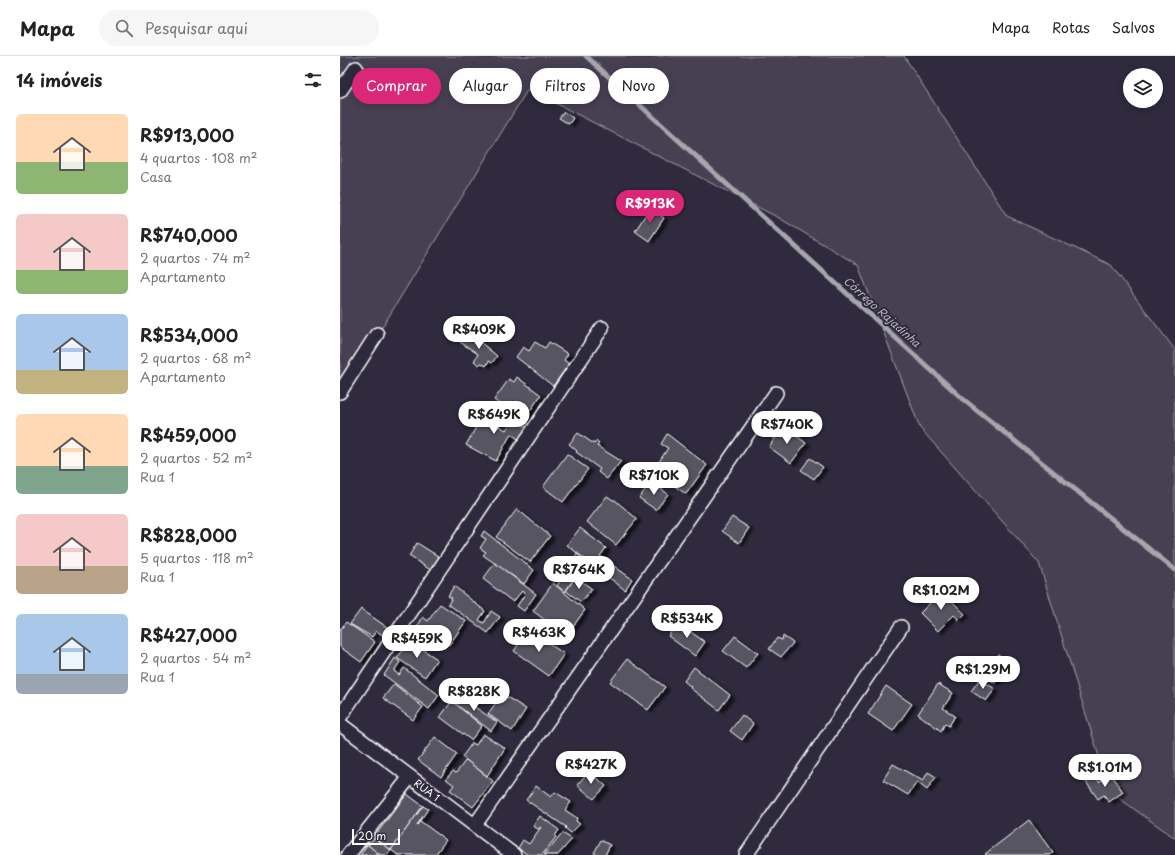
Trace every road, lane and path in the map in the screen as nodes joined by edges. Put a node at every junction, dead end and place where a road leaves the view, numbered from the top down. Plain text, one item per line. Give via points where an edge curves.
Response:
1 (352, 74) edge
2 (340, 91) edge
3 (602, 328) dead end
4 (377, 334) dead end
5 (340, 392) edge
6 (776, 393) dead end
7 (901, 627) dead end
8 (340, 717) edge
9 (340, 724) edge
10 (410, 777) junction
11 (475, 825) junction
12 (348, 855) edge
13 (514, 855) edge
14 (746, 855) edge

1 - 2 street
3 - 8 street
4 - 5 street
6 - 11 street
7 - 14 street
9 - 10 street, RUA 1
10 - 11 street, RUA 1
10 - 12 street
11 - 13 street, RUA 1

